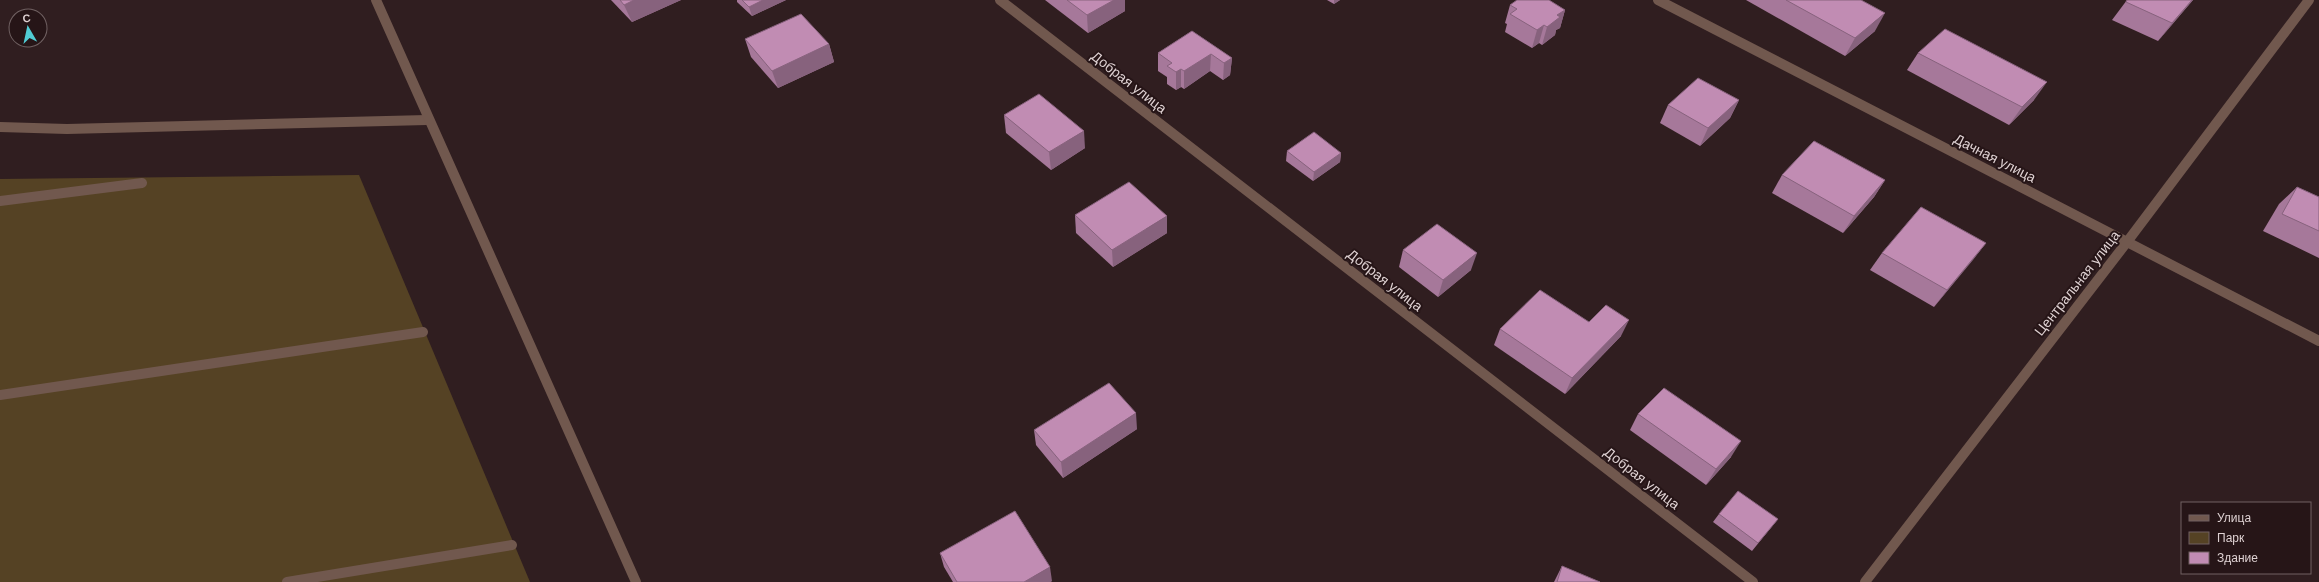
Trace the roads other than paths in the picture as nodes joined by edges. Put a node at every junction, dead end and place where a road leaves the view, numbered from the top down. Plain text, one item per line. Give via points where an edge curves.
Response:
1 (376, 0) edge
2 (1000, 0) edge
3 (1658, 0) edge
4 (2309, 0) edge
5 (427, 120) junction
6 (0, 127) edge
7 (142, 183) dead end
8 (0, 201) edge
9 (2127, 242) junction
10 (423, 332) dead end
11 (2319, 341) edge
12 (0, 396) edge
13 (512, 545) dead end
14 (287, 582) edge
15 (636, 582) edge
16 (1753, 582) edge
17 (1865, 582) edge

1 - 5 street
2 - 16 street, Добрая улица
3 - 9 street, Дачная улица
4 - 9 street, Центральная улица
5 - 6 street via 75,129
5 - 15 street via 571,432
7 - 8 street
9 - 11 street, Дачная улица
9 - 17 street, Центральная улица
10 - 12 street
13 - 14 street

